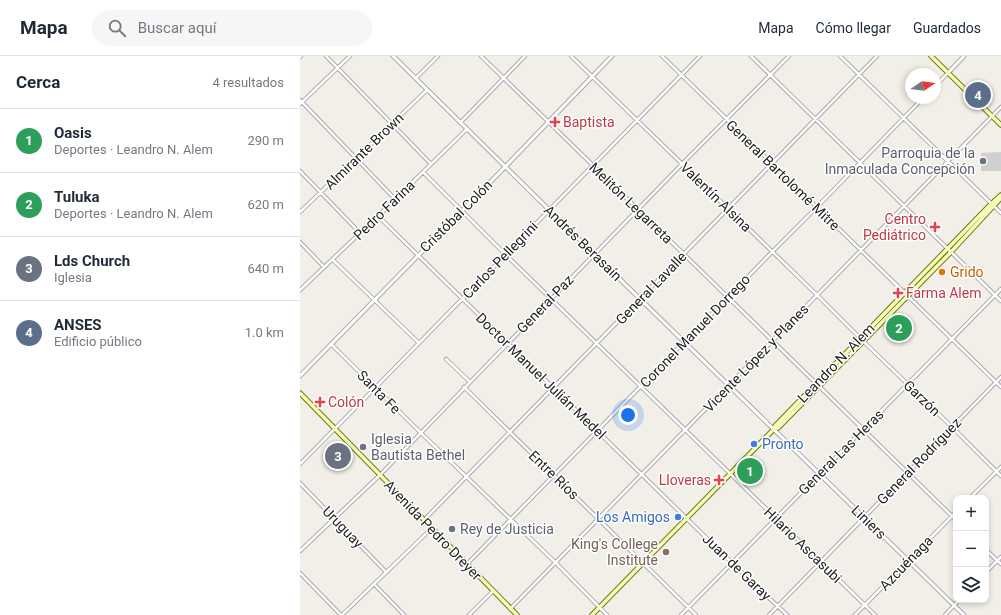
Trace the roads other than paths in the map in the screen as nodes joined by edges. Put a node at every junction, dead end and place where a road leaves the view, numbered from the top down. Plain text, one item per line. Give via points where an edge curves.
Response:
1 (326, 56) edge
2 (350, 56) edge
3 (394, 56) edge
4 (438, 56) edge
5 (481, 56) edge
6 (525, 56) edge
7 (571, 56) edge
8 (612, 56) edge
9 (662, 56) edge
10 (700, 56) edge
11 (751, 56) edge
12 (788, 56) edge
13 (840, 56) edge
14 (877, 56) edge
15 (931, 56) edge
16 (964, 56) edge
17 (338, 68) junction
18 (948, 73) junction
19 (771, 74) junction
20 (859, 74) junction
21 (681, 75) junction
22 (592, 77) junction
23 (416, 78) junction
24 (503, 78) junction
25 (941, 80) edge
26 (427, 90) junction
27 (301, 102) edge
28 (917, 104) edge
29 (1001, 107) edge
30 (992, 116) junction
31 (904, 118) junction
32 (726, 119) junction
33 (816, 119) junction
34 (637, 120) junction
35 (548, 122) junction
36 (460, 123) junction
37 (391, 124) junction
38 (1001, 125) edge
39 (467, 129) junction
40 (356, 158) junction
41 (948, 161) junction
42 (860, 163) junction
43 (431, 164) junction
44 (682, 164) junction
45 (772, 164) junction
46 (592, 166) junction
47 (505, 167) junction
48 (300, 171) edge
49 (423, 172) junction
50 (321, 192) junction
51 (1001, 197) edge
52 (395, 199) junction
53 (993, 205) junction
54 (904, 206) junction
55 (817, 207) junction
56 (638, 209) junction
57 (728, 209) junction
58 (549, 210) junction
59 (461, 211) junction
60 (300, 212) edge
61 (1001, 213) edge
62 (378, 216) junction
63 (360, 233) junction
64 (300, 242) edge
65 (861, 250) junction
66 (950, 250) junction
67 (772, 252) junction
68 (505, 254) junction
69 (594, 254) junction
70 (684, 254) junction
71 (418, 255) junction
72 (333, 260) junction
73 (324, 267) junction
74 (1001, 289) edge
75 (300, 290) edge
76 (906, 294) junction
77 (817, 295) junction
78 (995, 295) junction
79 (728, 297) junction
80 (462, 299) junction
81 (551, 299) junction
82 (640, 299) junction
83 (374, 300) junction
84 (1001, 301) edge
85 (861, 339) junction
86 (952, 339) junction
87 (772, 341) junction
88 (684, 342) junction
89 (419, 343) junction
90 (508, 343) junction
91 (596, 343) junction
92 (331, 344) junction
93 (446, 359) dead end
94 (300, 376) edge
95 (1001, 377) edge
96 (470, 382) junction
97 (996, 382) junction
98 (907, 384) junction
99 (729, 385) junction
100 (817, 385) junction
101 (464, 387) junction
102 (641, 387) junction
103 (1001, 387) edge
104 (375, 388) junction
105 (553, 388) junction
106 (300, 394) edge
107 (952, 427) junction
108 (335, 429) junction
109 (863, 429) junction
110 (686, 430) junction
111 (774, 430) junction
112 (598, 431) junction
113 (510, 432) junction
114 (421, 433) junction
115 (300, 464) edge
116 (1001, 467) edge
117 (996, 472) junction
118 (907, 473) junction
119 (380, 474) junction
120 (642, 474) junction
121 (731, 474) junction
122 (819, 474) junction
123 (466, 476) junction
124 (554, 476) junction
125 (1001, 476) edge
126 (300, 483) edge
127 (973, 495) edge
128 (952, 516) joint
129 (334, 518) junction
130 (688, 518) junction
131 (776, 518) junction
132 (864, 518) junction
133 (599, 519) junction
134 (424, 520) junction
135 (511, 520) junction
136 (432, 528) junction
137 (300, 551) edge
138 (989, 553) edge
139 (1001, 557) edge
140 (908, 561) junction
141 (998, 561) junction
142 (820, 562) junction
143 (556, 563) junction
144 (644, 563) junction
145 (732, 563) junction
146 (467, 564) junction
147 (1001, 564) edge
148 (989, 569) edge
149 (386, 572) junction
150 (300, 573) edge
151 (374, 584) junction
152 (493, 592) junction
153 (865, 605) junction
154 (954, 605) junction
155 (778, 606) junction
156 (599, 607) junction
157 (688, 607) junction
158 (510, 609) junction
159 (342, 615) edge
160 (404, 615) edge
161 (469, 615) edge
162 (517, 615) edge
163 (592, 615) edge
164 (607, 615) edge
165 (681, 615) edge
166 (696, 615) edge
167 (770, 615) edge
168 (787, 615) edge
169 (855, 615) edge
170 (875, 615) edge
171 (945, 615) edge
172 (964, 615) edge

1 - 17 street
2 - 17 street
3 - 23 street, Andrés Berasaín
4 - 23 street
5 - 24 street, Melitón Legarreta
6 - 24 street
7 - 22 street, Valentín Alsina
8 - 22 street, Cristóbal Colón
9 - 21 street, General Bartolomé Mitre
10 - 21 street, Carlos Pellegrini
11 - 19 street
12 - 19 street, General Paz
13 - 20 street
14 - 20 street, General Lavalle
15 - 18 main road
16 - 18 street
17 - 27 street
17 - 37 street
18 - 25 street
18 - 30 main road
19 - 32 street, General Paz
19 - 33 street
20 - 31 street
20 - 33 street, General Lavalle
21 - 32 street, General Bartolomé Mitre
21 - 34 street, Carlos Pellegrini
22 - 34 street, Valentín Alsina
22 - 35 street, Cristóbal Colón
23 - 26 street, Andrés Berasaín
24 - 35 street, Melitón Legarreta
24 - 36 street
26 - 36 street, Andrés Berasaín
26 - 37 street, Almirante Brown
27 - 40 street
28 - 31 street, Coronel Manuel Dorrego
29 - 30 street, Vicente López y Planes
30 - 38 main road
30 - 41 street, Vicente López y Planes
31 - 41 street
31 - 42 street, Coronel Manuel Dorrego
32 - 44 street, General Paz
32 - 45 street, General Bartolomé Mitre
33 - 42 street
33 - 45 street, General Lavalle
34 - 44 street, Valentín Alsina
34 - 46 street, Carlos Pellegrini
35 - 46 street, Melitón Legarreta
35 - 47 street, Cristóbal Colón
36 - 39 street, Andrés Berasaín
37 - 40 street, Almirante Brown
37 - 43 street
39 - 43 street, Pedro Farina
39 - 47 street, Andrés Berasaín
40 - 50 street, Almirante Brown
40 - 52 street
41 - 53 street
41 - 54 street, Vicente López y Planes
42 - 54 street
42 - 55 street, Coronel Manuel Dorrego
43 - 49 street, Pedro Farina
44 - 56 street, General Paz
44 - 57 street, Valentín Alsina
45 - 55 street, General Bartolomé Mitre
45 - 57 street, General Lavalle
46 - 56 street, Melitón Legarreta
46 - 58 street, Carlos Pellegrini
47 - 58 street, Andrés Berasaín
47 - 59 street, Cristóbal Colón
48 - 50 street
49 - 52 street, Pedro Farina
49 - 59 street, Hilario Ascasubi
50 - 60 street, Almirante Brown
50 - 63 street
51 - 53 main road, Leandro N. Alem
52 - 62 street, Pedro Farina
53 - 61 street
53 - 66 main road, Leandro N. Alem
54 - 65 street, Vicente López y Planes
54 - 66 street
55 - 65 street, General Bartolomé Mitre
55 - 67 street, Coronel Manuel Dorrego
56 - 69 street, General Paz
56 - 70 street, Melitón Legarreta
57 - 67 street, Valentín Alsina
57 - 70 street, General Lavalle
58 - 68 street, Carlos Pellegrini
58 - 69 street, Andrés Berasaín
59 - 68 street, Hilario Ascasubi
59 - 71 street, Cristóbal Colón
62 - 63 street, Pedro Farina
62 - 71 street, Doctor Manuel Julián Medel
63 - 72 street, Pedro Farina
64 - 73 street
65 - 76 street, General Bartolomé Mitre
65 - 77 street, Vicente López y Planes
66 - 76 main road, Leandro N. Alem
66 - 78 street
67 - 77 street, Valentín Alsina
67 - 79 street, Coronel Manuel Dorrego
68 - 80 street, Carlos Pellegrini
68 - 81 street, Hilario Ascasubi
69 - 81 street, General Paz
69 - 82 street, Andrés Berasaín
70 - 79 street, Melitón Legarreta
70 - 82 street, General Lavalle
71 - 80 street, Doctor Manuel Julián Medel
71 - 83 street, Cristóbal Colón
72 - 73 street, Pedro Farina
72 - 83 street
73 - 75 street, Pedro Farina
74 - 78 street, General Las Heras
76 - 85 main road, Leandro N. Alem
76 - 86 street, General Bartolomé Mitre
77 - 85 street, Valentín Alsina
77 - 87 street, Vicente López y Planes
78 - 84 street
78 - 86 street, General Las Heras
79 - 87 street, Melitón Legarreta
79 - 88 street, Coronel Manuel Dorrego
80 - 89 street, Carlos Pellegrini
80 - 90 street, Doctor Manuel Julián Medel
81 - 90 street, General Paz
81 - 91 street, Hilario Ascasubi
82 - 88 street, Andrés Berasaín
82 - 91 street, General Lavalle
83 - 89 street
83 - 92 street, Cristóbal Colón
85 - 98 street, Garzón
85 - 100 main road, Leandro N. Alem
86 - 97 street, General Bartolomé Mitre
86 - 98 street, General Las Heras
87 - 99 street, Vicente López y Planes
87 - 100 street, Melitón Legarreta
88 - 99 street, Andrés Berasaín
88 - 102 street, Coronel Manuel Dorrego
89 - 104 street, Carlos Pellegrini
90 - 96 street, General Paz
90 - 105 street, Doctor Manuel Julián Medel
91 - 102 street, Hilario Ascasubi
91 - 105 street, General Lavalle
92 - 94 street, Cristóbal Colón
92 - 104 street, Santa Fe
93 - 96 street
95 - 97 street, General Rodríguez
96 - 101 street, General Paz
97 - 103 street, General Bartolomé Mitre
97 - 107 street, General Rodríguez
98 - 107 street, Garzón
98 - 109 street, General Las Heras
99 - 110 street, Vicente López y Planes
99 - 111 street, Andrés Berasaín
100 - 109 street, Melitón Legarreta
100 - 111 main road, Leandro N. Alem via 775,426
101 - 113 street, Entre Ríos
101 - 114 street, General Paz
102 - 110 street, Hilario Ascasubi
102 - 112 street, Coronel Manuel Dorrego
104 - 108 street, Carlos Pellegrini
104 - 114 street, Santa Fe
105 - 112 street, Doctor Manuel Julián Medel
105 - 113 street, General Lavalle
106 - 108 main road, Avenida Pedro Dreyer
107 - 117 street, Garzón
107 - 118 street, General Rodríguez
108 - 115 street, Carlos Pellegrini
108 - 119 main road, Avenida Pedro Dreyer
109 - 118 street, Melitón Legarreta
109 - 122 street, General Las Heras
110 - 120 street, Vicente López y Planes
110 - 121 street, Hilario Ascasubi
111 - 121 main road, Leandro N. Alem
111 - 122 street, Liniers
112 - 120 street, Doctor Manuel Julián Medel
112 - 124 street, Coronel Manuel Dorrego
113 - 123 street, General Lavalle
113 - 124 street, Entre Ríos
114 - 119 street, General Paz
114 - 123 street, Santa Fe
116 - 117 street
117 - 125 street, Garzón
117 - 127 street
118 - 128 street, Melitón Legarreta
118 - 132 street, General Rodríguez
119 - 129 street, General Paz
119 - 134 main road, Avenida Pedro Dreyer
120 - 130 street, Doctor Manuel Julián Medel
120 - 133 street, Vicente López y Planes
121 - 130 main road, Leandro N. Alem
121 - 131 street, Hilario Ascasubi
122 - 131 street, General Las Heras
122 - 132 street, Liniers
123 - 134 street, General Lavalle
123 - 135 street, Santa Fe
124 - 133 street, Entre Ríos
124 - 135 street, Coronel Manuel Dorrego
126 - 129 street, Uruguay
128 - 140 street, Azcuénaga
129 - 137 street, General Paz
129 - 149 street, Uruguay
130 - 144 main road, Leandro N. Alem
130 - 145 street, Juan de Garay
131 - 142 street, Hilario Ascasubi
131 - 145 street, General Las Heras
132 - 140 street, Liniers
132 - 142 street, General Rodríguez
133 - 143 street, Vicente López y Planes
133 - 144 street, Entre Ríos
134 - 136 main road, Avenida Pedro Dreyer
135 - 143 street, Santa Fe
135 - 146 street, Coronel Manuel Dorrego
136 - 146 main road, Avenida Pedro Dreyer
136 - 149 street
138 - 141 street
139 - 141 street
140 - 153 street, Azcuénaga
140 - 154 street, Liniers
141 - 147 street
141 - 148 street
142 - 153 street, Hilario Ascasubi
142 - 155 street, General Rodríguez
143 - 156 street, Santa Fe
143 - 158 street, Vicente López y Planes
144 - 156 main road, Leandro N. Alem
144 - 157 street, Entre Ríos
145 - 155 street, Juan de Garay
145 - 157 street, General Las Heras
146 - 152 main road, Avenida Pedro Dreyer
149 - 151 street
150 - 159 street
151 - 159 street
151 - 160 street
152 - 158 main road, Avenida Pedro Dreyer
152 - 161 street
153 - 169 street, Azcuénaga
153 - 170 street, Hilario Ascasubi
154 - 171 street
154 - 172 street, Liniers
155 - 167 street, General Rodríguez
155 - 168 street, Juan de Garay
156 - 163 main road, Leandro N. Alem
156 - 164 street, Santa Fe
157 - 165 street, General Las Heras
157 - 166 street, Entre Ríos
158 - 162 main road, Avenida Pedro Dreyer

